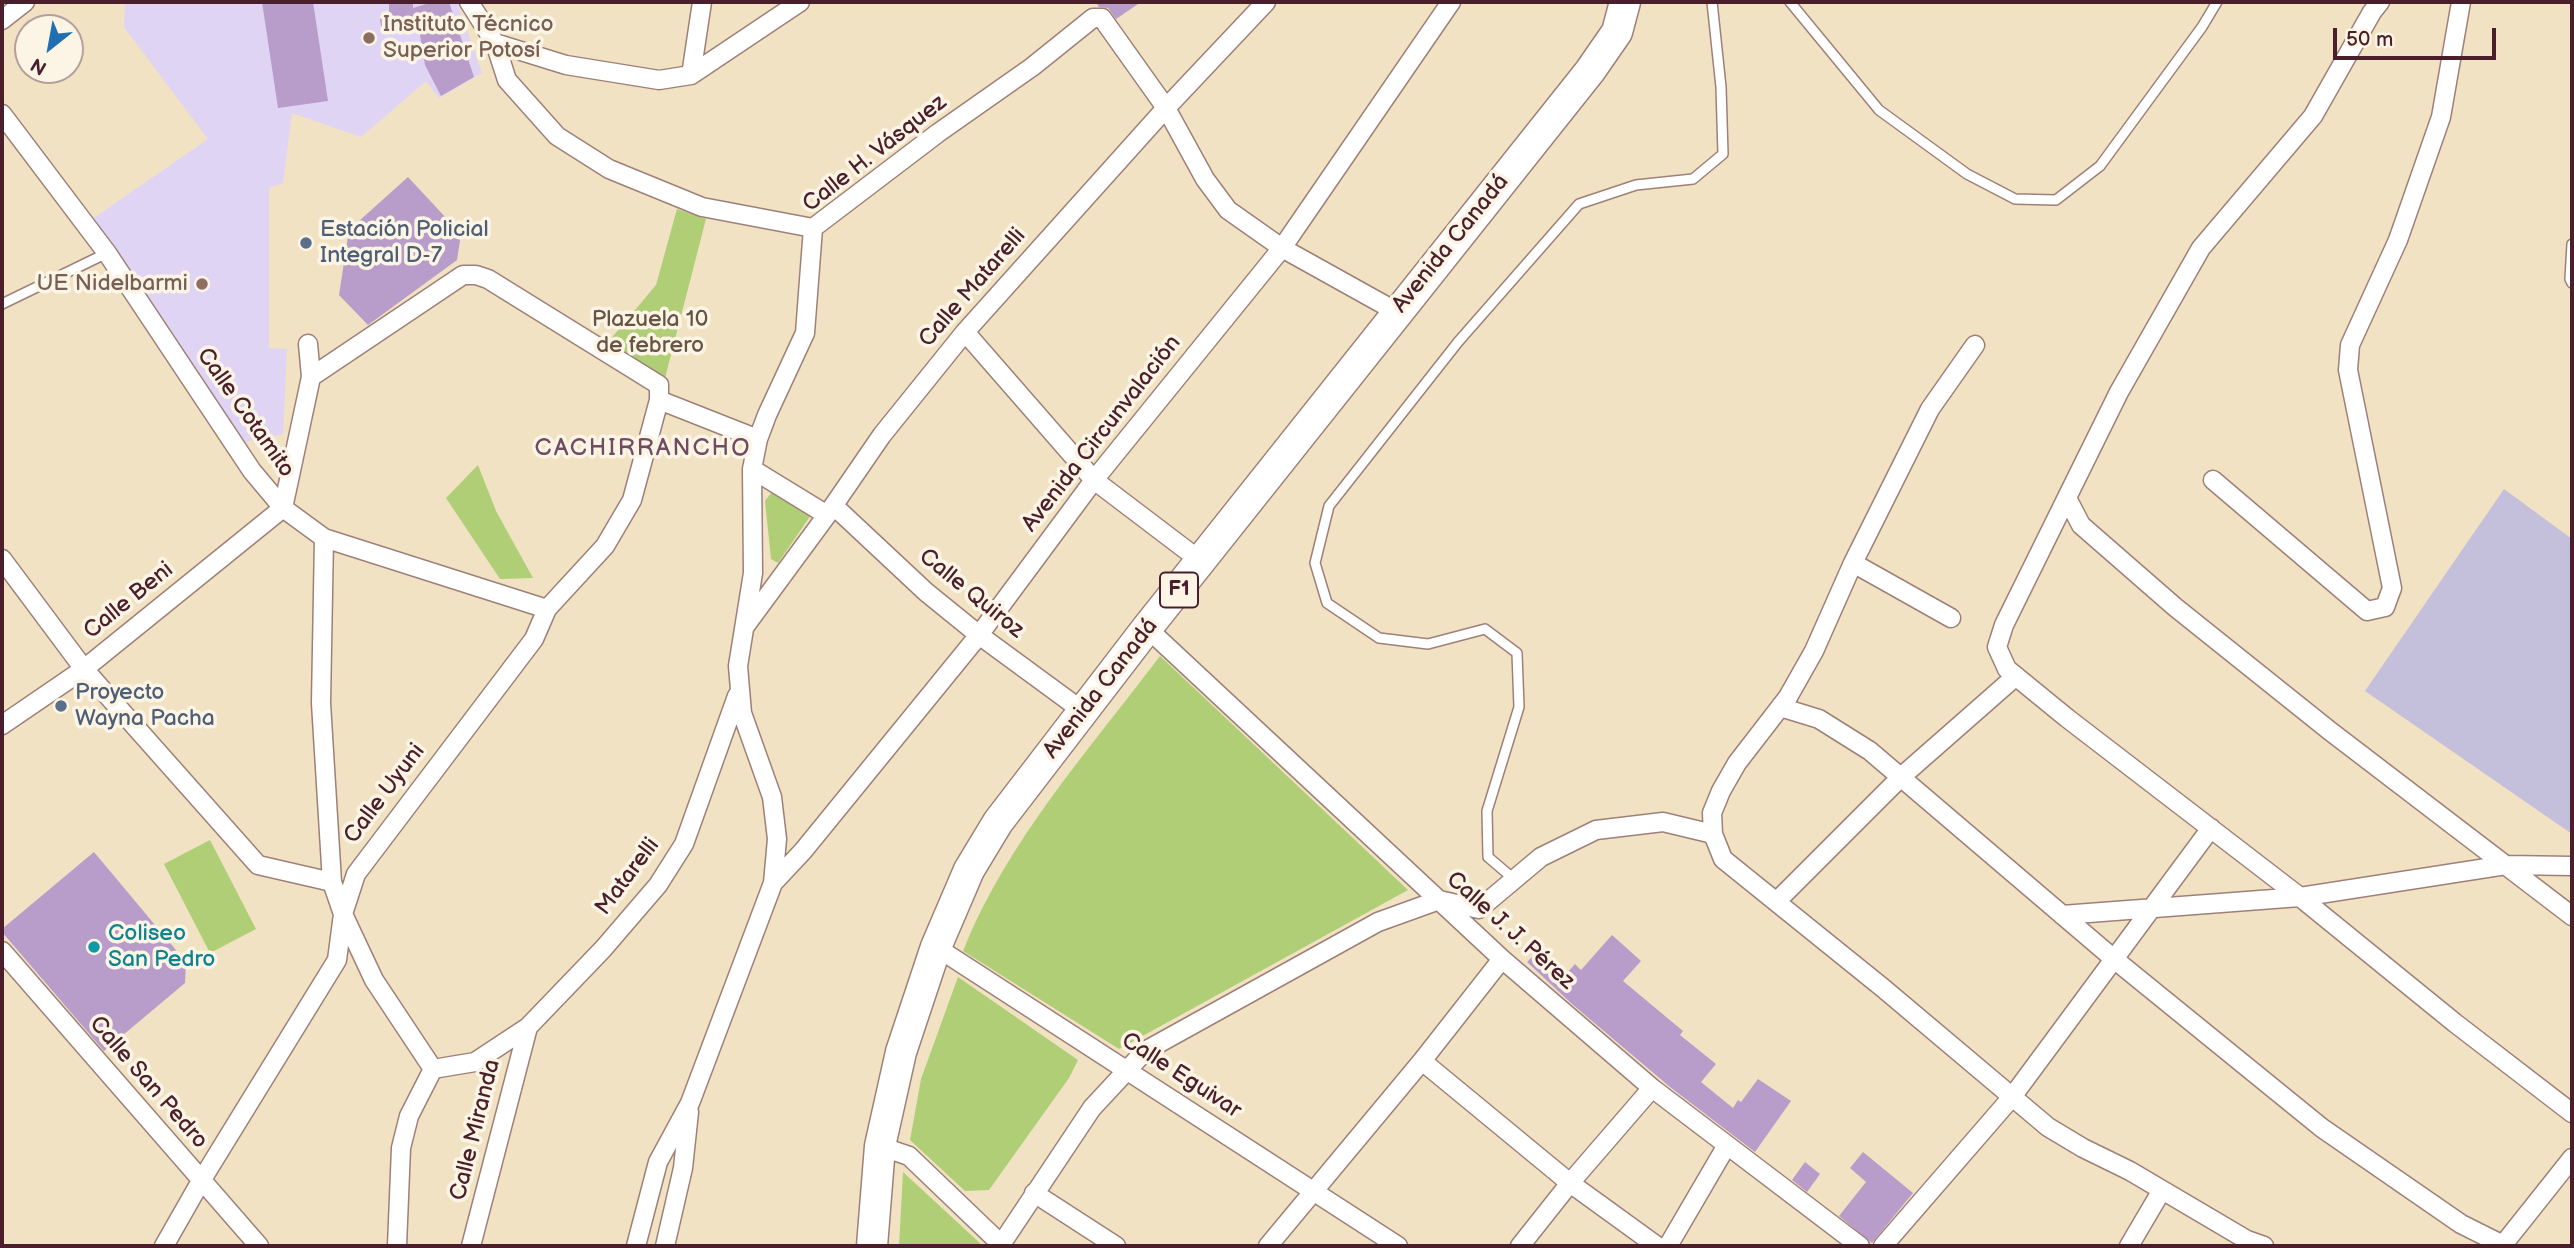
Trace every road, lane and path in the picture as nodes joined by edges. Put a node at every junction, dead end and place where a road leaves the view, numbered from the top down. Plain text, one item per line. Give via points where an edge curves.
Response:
1 (25, 2) edge
2 (469, 2) edge
3 (702, 2) edge
4 (800, 2) edge
5 (1266, 2) edge
6 (1451, 2) edge
7 (1625, 2) edge
8 (1713, 2) edge
9 (1790, 2) edge
10 (2217, 2) edge
11 (2380, 2) edge
12 (2461, 2) edge
13 (2, 20) edge
14 (495, 43) junction
15 (691, 75) junction
16 (1166, 108) junction
17 (2, 114) edge
18 (813, 229) junction
19 (2572, 244) edge
20 (1283, 248) junction
21 (107, 253) junction
22 (2572, 283) edge
23 (2, 304) edge
24 (1397, 312) junction
25 (965, 331) junction
26 (308, 344) dead end
27 (1975, 345) dead end
28 (311, 377) junction
29 (659, 393) junction
30 (758, 439) junction
31 (752, 470) junction
32 (2213, 480) dead end
33 (1094, 481) junction
34 (2067, 498) junction
35 (283, 508) junction
36 (831, 510) junction
37 (324, 538) junction
38 (2, 559) edge
39 (1202, 562) junction
40 (1853, 563) junction
41 (547, 609) junction
42 (1951, 618) dead end
43 (744, 628) junction
44 (1147, 628) junction
45 (979, 635) junction
46 (84, 669) junction
47 (2016, 676) junction
48 (740, 690) junction
49 (1780, 707) junction
50 (1084, 712) junction
51 (2, 725) edge
52 (1901, 777) junction
53 (2211, 828) junction
54 (1713, 834) junction
55 (2506, 865) junction
56 (2572, 866) edge
57 (1514, 880) junction
58 (332, 882) junction
59 (774, 883) junction
60 (2300, 897) junction
61 (1439, 900) junction
62 (1776, 902) junction
63 (2152, 908) junction
64 (343, 914) junction
65 (2062, 915) junction
66 (2572, 916) edge
67 (936, 947) junction
68 (2, 951) edge
69 (1502, 959) junction
70 (2114, 959) junction
71 (528, 1027) junction
72 (1422, 1061) junction
73 (433, 1069) junction
74 (1128, 1069) junction
75 (1651, 1088) junction
76 (2012, 1097) junction
77 (690, 1103) junction
78 (2572, 1113) edge
79 (1727, 1145) junction
80 (880, 1146) junction
81 (2572, 1158) edge
82 (201, 1181) junction
83 (1570, 1183) junction
84 (2162, 1189) junction
85 (1034, 1192) junction
86 (1313, 1192) junction
87 (1001, 1245) edge
88 (164, 1246) edge
89 (259, 1246) edge
90 (397, 1246) edge
91 (471, 1246) edge
92 (636, 1246) edge
93 (665, 1246) edge
94 (872, 1246) edge
95 (1116, 1246) edge
96 (1268, 1246) edge
97 (1398, 1246) edge
98 (1520, 1246) edge
99 (1657, 1246) edge
100 (1668, 1246) edge
101 (1860, 1246) edge
102 (1883, 1246) edge
103 (2129, 1246) edge
104 (2264, 1246) edge
105 (2503, 1246) edge

1 - 13 street
2 - 14 street
3 - 15 street
4 - 15 street
5 - 16 street, Calle Matarelli
6 - 20 street, Avenida Circunvalación
7 - 24 highway, Avenida Canadá / F1 via 1617,32 1590,71
8 - 57 lane via 1723,154 1693,179 1636,185 1579,204 1458,342 1329,506 1315,563 1327,603 1379,638 1429,644 1485,629 1517,653 1519,707 1487,811 1488,857
9 - 10 lane via 1879,110 1967,174 2015,199 2056,200 2100,166
11 - 34 street via 2313,116 2201,248 2119,392
12 - 32 street via 2441,117 2398,240 2350,345 2348,370 2392,588 2385,607 2367,611
14 - 15 street via 566,65 659,80
14 - 18 street via 507,80 556,136 609,169 702,207
16 - 18 street, Calle H. Vásquez via 1102,18 1093,18
16 - 20 street via 1205,179 1228,210
16 - 25 street, Calle Matarelli
17 - 21 street, Calle Cotamito
18 - 30 street, Calle H. Vásquez via 805,333
19 - 22 lane
20 - 24 street
20 - 33 street, Avenida Circunvalación
21 - 23 lane
21 - 35 street, Calle Cotamito via 252,471
24 - 39 highway, Avenida Canadá / F1
25 - 33 street
25 - 36 street, Calle Matarelli via 882,435
26 - 28 street
27 - 40 street via 1930,409
28 - 29 street via 463,275 476,275
28 - 35 street
29 - 30 street
29 - 41 street, Calle Uyuni via 632,500 605,546
30 - 31 street, Calle H. Vásquez
31 - 36 street, Calle Quiroz
31 - 43 street, Calle H. Vásquez via 753,573
33 - 39 street
33 - 45 street, Avenida Circunvalación
34 - 47 street via 1997,647 2007,669
34 - 55 street via 2081,524 2175,607
35 - 37 street, Calle Cotamito
35 - 46 street, Calle Beni
36 - 43 street, Calle Matarelli
36 - 45 street, Calle Quiroz
37 - 41 street, Calle Cotamito
37 - 58 street via 321,703
38 - 46 street
39 - 44 highway, Avenida Canadá / F1
40 - 42 street
40 - 49 street via 1814,652
41 - 64 street, Calle Uyuni via 534,639 356,874
43 - 48 street, Calle H. Vásquez via 737,666
44 - 50 highway, Avenida Canadá / F1
44 - 61 street, Calle J. J. Pérez
45 - 50 street, Calle Quiroz
45 - 59 street, Avenida Circunvalación
46 - 51 street, Calle Beni
46 - 58 street via 258,865
47 - 52 street
47 - 53 street
48 - 59 street, Calle H. Vásquez via 742,713 772,797 777,839
48 - 71 street, Matarelli via 684,844 603,949
49 - 52 street via 1819,719
49 - 54 street via 1721,791 1712,813
50 - 67 highway, Avenida Canadá / F1 via 998,822 969,870
52 - 62 street
52 - 65 street
53 - 60 street
53 - 63 street
54 - 57 street via 1663,821 1596,830 1541,857
54 - 62 street via 1723,859
55 - 56 street
55 - 60 street
55 - 66 street
57 - 61 street via 1479,909
58 - 64 street
59 - 77 street
60 - 63 street
60 - 78 street
61 - 69 street, Calle J. J. Pérez
61 - 74 street via 1378,922 1145,1051
62 - 76 street
63 - 65 street
63 - 70 street
64 - 73 street via 374,980
64 - 82 street, Calle Uyuni via 337,960
65 - 70 street
67 - 74 street, Calle Eguivar
67 - 80 highway, Avenida Canadá / F1 via 901,1052
68 - 82 street, Calle San Pedro
69 - 72 street
69 - 75 street, Calle J. J. Pérez
70 - 76 street
70 - 105 street via 2322,1128 2461,1224
71 - 73 street, Matarelli via 475,1062
71 - 91 street, Calle Miranda
72 - 83 street
72 - 86 street
73 - 90 street via 409,1116 401,1148
74 - 85 street via 1092,1108
74 - 86 street, Calle Eguivar
75 - 79 street, Calle J. J. Pérez
75 - 83 street
76 - 84 street via 2048,1128
76 - 102 street
77 - 92 street via 659,1162
77 - 93 street via 683,1168
79 - 100 street
79 - 101 street, Calle J. J. Pérez
80 - 87 street via 909,1156
80 - 94 highway, Avenida Canadá / F1
81 - 105 street
82 - 88 street, Calle Uyuni
82 - 89 street, Calle San Pedro
83 - 98 street
83 - 99 street
84 - 103 street
84 - 104 street
85 - 87 street
85 - 95 street
86 - 96 street
86 - 97 street, Calle Eguivar

